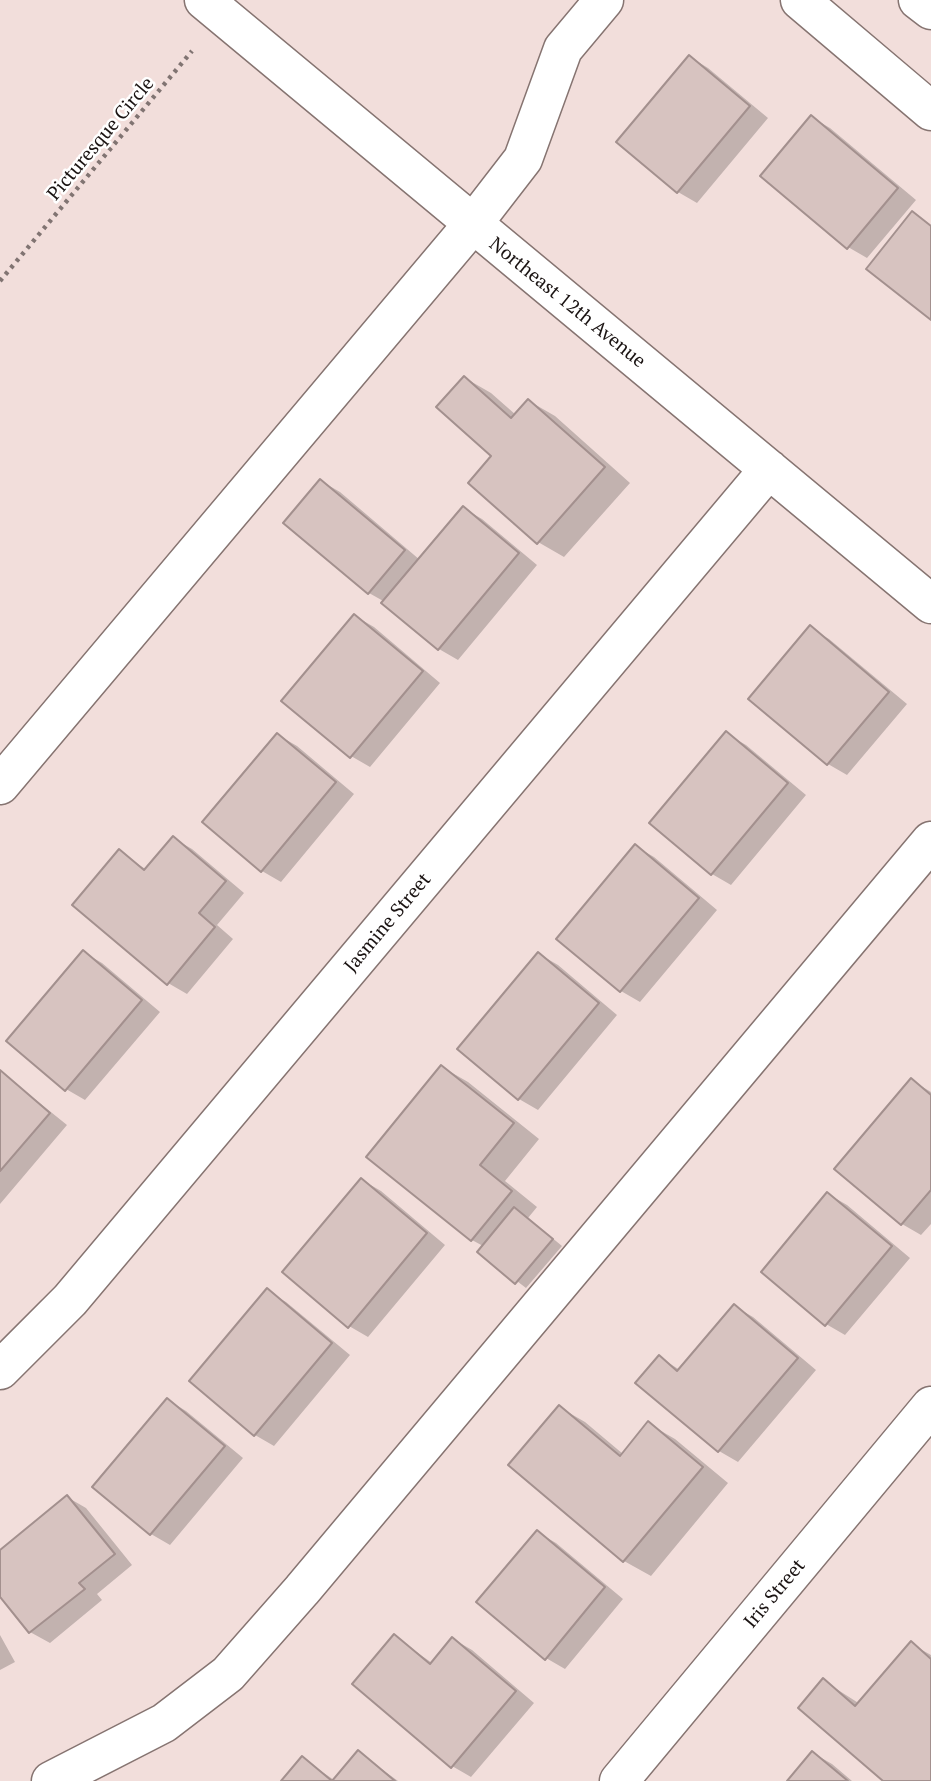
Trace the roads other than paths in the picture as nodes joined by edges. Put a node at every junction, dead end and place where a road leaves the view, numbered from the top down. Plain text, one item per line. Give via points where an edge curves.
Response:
1 (604, 0) edge
2 (800, 0) edge
3 (919, 0) edge
4 (213, 7) edge
5 (931, 10) edge
6 (931, 111) edge
7 (472, 225) junction
8 (769, 469) junction
9 (931, 604) edge
10 (0, 785) edge
11 (931, 841) edge
12 (0, 1370) edge
13 (931, 1406) edge
14 (51, 1781) edge
15 (619, 1781) edge

1 - 7 street via 564,49 523,159
2 - 6 street
3 - 5 street
4 - 7 street, Northeast 12th Avenue
7 - 8 street, Northeast 12th Avenue
7 - 10 street
8 - 9 street, Northeast 12th Avenue
8 - 12 street, Jasmine Street via 70,1300
11 - 14 street via 228,1674 163,1723
13 - 15 street, Iris Street

